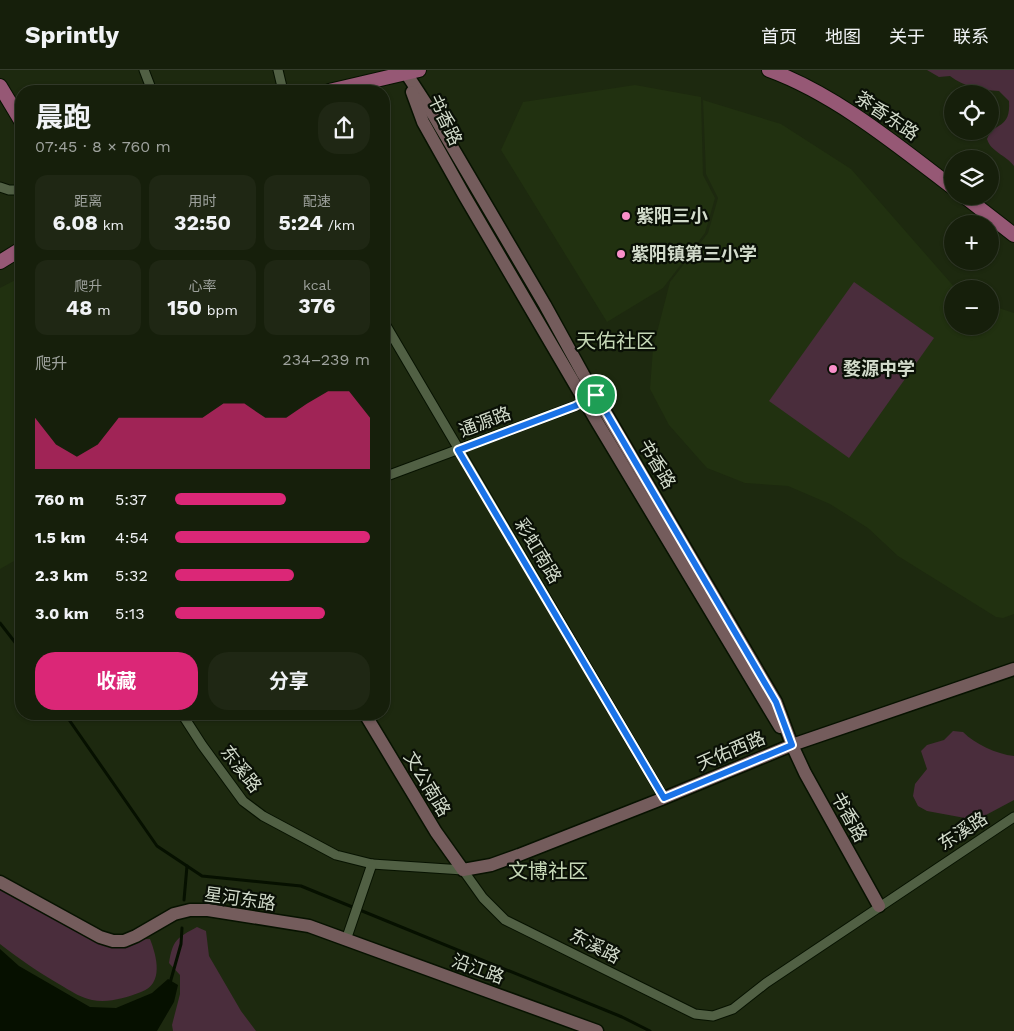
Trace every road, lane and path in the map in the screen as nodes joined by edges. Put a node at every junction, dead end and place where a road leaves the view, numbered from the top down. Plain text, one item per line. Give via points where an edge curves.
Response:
1 (144, 70) edge
2 (278, 70) edge
3 (769, 70) edge
4 (413, 71) edge
5 (791, 74) edge
6 (150, 85) edge
7 (282, 85) edge
8 (354, 85) edge
9 (0, 86) edge
10 (15, 111) edge
11 (944, 181) edge
12 (0, 187) edge
13 (15, 190) edge
14 (976, 205) edge
15 (1014, 235) edge
16 (15, 253) edge
17 (0, 262) edge
18 (390, 332) edge
19 (591, 398) junction
20 (458, 450) junction
21 (390, 475) edge
22 (1014, 669) edge
23 (186, 720) edge
24 (369, 720) edge
25 (792, 745) junction
26 (664, 798) junction
27 (1014, 817) edge
28 (372, 864) junction
29 (463, 870) junction
30 (0, 882) edge
31 (879, 906) junction
32 (346, 940) junction
33 (597, 1031) edge

1 - 6 street
2 - 7 street
3 - 5 main road, 茶香东路
4 - 8 main road
4 - 19 street, 书香路 via 422,122
5 - 11 main road, 茶香东路 via 896,143
9 - 10 main road
12 - 13 street
14 - 15 main road
16 - 17 main road
18 - 20 street, 彩虹南路
19 - 20 street, 通源路
19 - 25 street, 书香路
20 - 21 street, 通源路
20 - 26 street, 彩虹南路
22 - 25 street, 天佑西路
23 - 28 street, 东溪路 via 243,801 263,816 336,855
24 - 29 street, 文公南路 via 436,832
25 - 26 street, 天佑西路
25 - 31 street, 书香路
26 - 29 street, 天佑西路 via 519,855
27 - 31 street, 东溪路
28 - 29 street, 东溪路
28 - 32 street
29 - 31 street, 东溪路 via 483,898 505,920 695,1014 712,1016 733,1009 766,982
30 - 32 street, 星河东路 via 113,941 130,939 174,914 190,910 309,926
32 - 33 street, 沿江路

